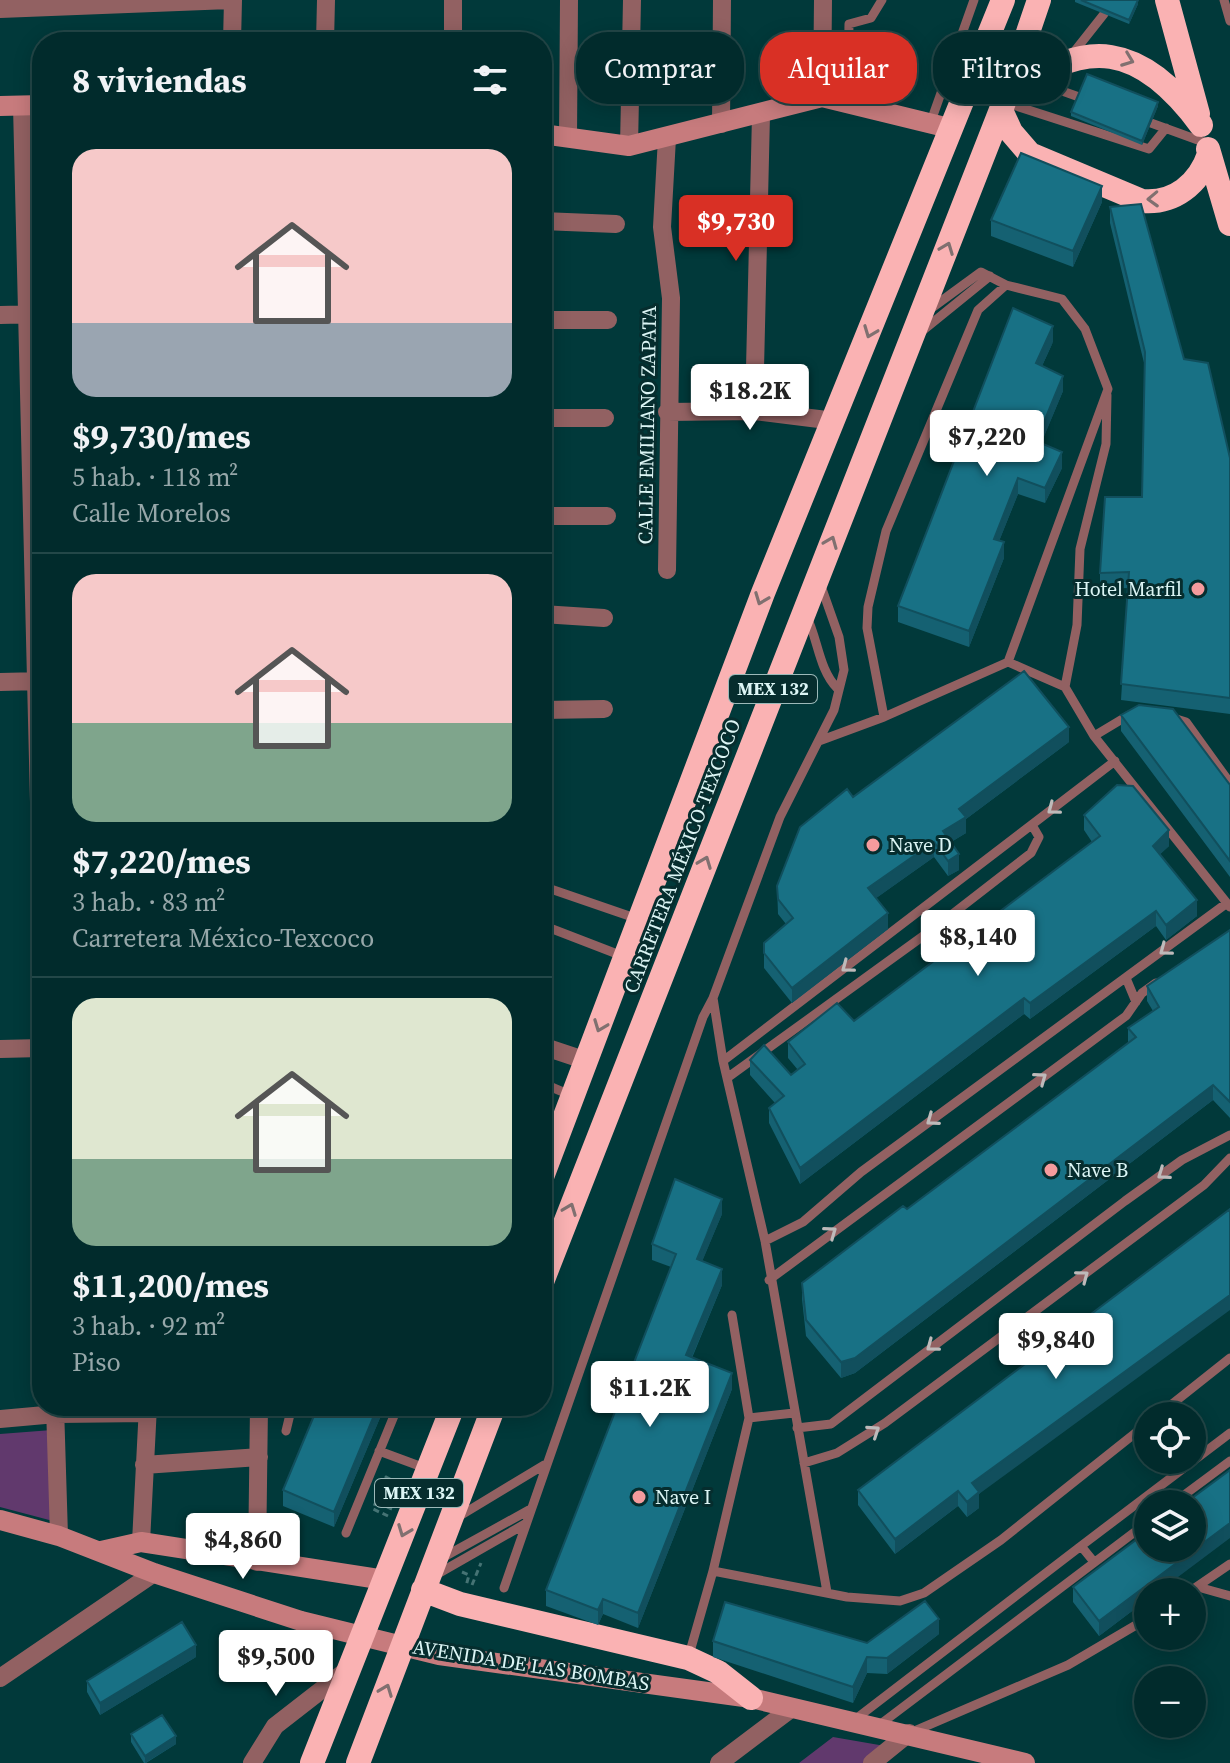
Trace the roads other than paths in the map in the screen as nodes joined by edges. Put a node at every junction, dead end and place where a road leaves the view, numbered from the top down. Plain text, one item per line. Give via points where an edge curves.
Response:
1 (231, 0) edge
2 (326, 0) edge
3 (453, 0) edge
4 (569, 0) edge
5 (632, 0) edge
6 (722, 0) edge
7 (823, 0) edge
8 (882, 0) edge
9 (974, 0) edge
10 (1003, 0) edge
11 (1039, 0) edge
12 (1167, 0) edge
13 (1178, 0) edge
14 (1224, 0) edge
15 (0, 9) edge
16 (1104, 14) edge
17 (968, 17) junction
18 (1230, 21) edge
19 (993, 24) junction
20 (232, 32) edge
21 (325, 32) edge
22 (453, 32) edge
23 (823, 32) edge
24 (848, 32) edge
25 (1028, 32) edge
26 (1070, 56) edge
27 (1070, 59) edge
28 (1070, 94) edge
29 (1079, 97) edge
30 (786, 104) edge
31 (872, 104) edge
32 (1004, 104) edge
33 (1004, 104) edge
34 (1007, 104) edge
35 (0, 106) edge
36 (32, 106) edge
37 (761, 115) junction
38 (1151, 123) edge
39 (721, 124) junction
40 (940, 126) junction
41 (1166, 128) junction
42 (552, 135) edge
43 (1208, 136) junction
44 (568, 137) junction
45 (667, 138) junction
46 (629, 146) junction
47 (1230, 199) edge
48 (552, 221) edge
49 (616, 224) dead end
50 (1230, 224) edge
51 (990, 276) junction
52 (1006, 285) junction
53 (32, 314) edge
54 (0, 315) edge
55 (552, 320) edge
56 (608, 320) dead end
57 (915, 328) junction
58 (1108, 389) junction
59 (754, 411) junction
60 (667, 412) junction
61 (552, 418) edge
62 (605, 418) dead end
63 (835, 421) junction
64 (552, 516) edge
65 (607, 516) dead end
66 (667, 570) dead end
67 (817, 577) junction
68 (804, 610) junction
69 (552, 615) edge
70 (604, 618) dead end
71 (1008, 662) junction
72 (0, 682) edge
73 (32, 682) edge
74 (1065, 687) junction
75 (837, 688) junction
76 (604, 708) dead end
77 (1139, 709) edge
78 (552, 710) edge
79 (1163, 716) edge
80 (884, 717) junction
81 (1094, 736) junction
82 (819, 741) junction
83 (1115, 761) junction
84 (1230, 783) edge
85 (1032, 825) junction
86 (552, 891) edge
87 (1229, 905) edge
88 (684, 916) junction
89 (552, 926) edge
90 (637, 930) junction
91 (670, 951) junction
92 (1167, 975) edge
93 (1126, 978) junction
94 (713, 998) junction
95 (1136, 1002) junction
96 (32, 1048) edge
97 (0, 1049) edge
98 (552, 1049) edge
99 (587, 1061) junction
100 (723, 1061) junction
101 (727, 1078) junction
102 (552, 1087) edge
103 (573, 1096) junction
104 (1230, 1135) edge
105 (552, 1151) edge
106 (1230, 1158) edge
107 (765, 1241) junction
108 (552, 1256) edge
109 (769, 1280) junction
110 (732, 1315) dead end
111 (1230, 1358) edge
112 (1175, 1402) edge
113 (794, 1413) junction
114 (32, 1414) edge
115 (56, 1416) edge
116 (148, 1416) edge
117 (259, 1416) edge
118 (290, 1416) edge
119 (394, 1416) edge
120 (449, 1416) edge
121 (490, 1416) edge
122 (749, 1418) junction
123 (0, 1419) edge
124 (797, 1428) junction
125 (286, 1431) dead end
126 (1230, 1433) edge
127 (1134, 1434) edge
128 (379, 1451) junction
129 (259, 1457) junction
130 (1230, 1461) edge
131 (804, 1463) junction
132 (144, 1465) junction
133 (544, 1465) junction
134 (428, 1469) junction
135 (1191, 1490) edge
136 (529, 1510) junction
137 (0, 1520) edge
138 (450, 1521) junction
139 (525, 1524) junction
140 (1134, 1532) edge
141 (346, 1533) dead end
142 (59, 1536) junction
143 (141, 1542) junction
144 (1081, 1546) junction
145 (101, 1551) junction
146 (257, 1562) junction
147 (1094, 1562) junction
148 (1230, 1564) edge
149 (713, 1571) junction
150 (430, 1572) junction
151 (154, 1573) junction
152 (385, 1580) junction
153 (1206, 1581) edge
154 (504, 1588) dead end
155 (1206, 1591) edge
156 (827, 1592) junction
157 (1230, 1596) edge
158 (1134, 1626) edge
159 (688, 1658) junction
160 (347, 1670) junction
161 (0, 1678) edge
162 (751, 1698) junction
163 (792, 1708) junction
164 (853, 1721) junction
165 (878, 1726) junction
166 (909, 1733) junction
167 (252, 1763) edge
168 (312, 1763) edge
169 (358, 1763) edge
170 (719, 1763) edge
171 (872, 1763) edge
172 (1025, 1763) edge

1 - 15 street
1 - 20 street
2 - 21 street
3 - 22 street
4 - 44 street
5 - 46 street
6 - 39 street
7 - 23 street
8 - 24 lane via 871,18 849,24
9 - 17 lane
10 - 19 highway, CARRETERA MÉXICO-TEXCOCO / MEX 132
11 - 25 highway, CARRETERA MÉXICO-TEXCOCO / MEX 132
12 - 43 highway
13 - 43 lane
14 - 18 lane
16 - 26 lane
17 - 19 lane
17 - 40 lane
19 - 40 highway, CARRETERA MÉXICO-TEXCOCO / MEX 132
27 -> 43 highway via 1093,54 1130,60 1165,84
28 - 29 lane
30 - 37 main road
31 - 40 main road
43 -> 32 highway via 1201,173 1187,188 1160,201 1142,201 1030,154 1015,138
57 -> 33 highway, CARRETERA MÉXICO-TEXCOCO / MEX 132
34 - 41 lane via 1149,149
35 - 36 main road
37 - 39 main road
37 - 59 street
38 - 41 lane
39 - 45 main road
40 -> 63 highway, CARRETERA MÉXICO-TEXCOCO / MEX 132
41 - 43 lane
42 - 44 main road
43 - 47 lane
43 - 50 highway
44 - 46 main road
45 - 46 main road
45 - 60 street, CALLE EMILIANO ZAPATA via 662,227 671,298
48 - 49 street
51 - 52 lane
51 - 57 lane
51 - 57 lane via 981,272
52 - 58 lane via 1062,299 1085,329
52 - 80 lane via 978,310 886,531 867,628
53 - 54 street
55 - 56 street
67 -> 57 highway, CARRETERA MÉXICO-TEXCOCO / MEX 132
58 - 71 lane
58 - 74 lane via 1106,444 1080,549 1077,625
59 - 60 street
59 - 63 street
60 - 66 street, CALLE EMILIANO ZAPATA
61 - 62 street
63 -> 90 highway, CARRETERA MÉXICO-TEXCOCO / MEX 132 via 763,593
64 - 65 street
67 - 68 highway, CARRETERA MÉXICO-TEXCOCO / MEX 132
67 - 75 lane via 839,637 844,670
68 - 75 lane via 826,677
88 -> 68 highway, CARRETERA MÉXICO-TEXCOCO / MEX 132
69 - 70 street
71 - 74 lane
71 - 80 lane
72 - 73 street
74 - 81 lane
75 - 82 lane via 834,710
76 - 78 street
77 - 81 lane
79 - 84 lane via 1186,722
80 - 82 lane
81 - 83 lane
82 - 94 lane via 780,817
83 -> 85 lane
83 - 87 lane
85 -> 100 lane
85 - 101 lane via 1039,837 1031,853
86 - 90 lane
87 -> 93 lane
88 - 90 highway via 673,924 651,915
88 - 91 highway, CARRETERA MÉXICO-TEXCOCO / MEX 132
89 - 90 lane
90 - 91 highway via 655,933
90 -> 99 highway, CARRETERA MÉXICO-TEXCOCO / MEX 132
108 -> 91 highway, CARRETERA MÉXICO-TEXCOCO / MEX 132
92 - 95 lane
93 - 95 lane
93 -> 107 lane via 861,1172 803,1222
94 - 100 lane
94 - 133 lane
109 -> 95 lane via 1126,1016
96 - 97 street
98 - 99 street
99 - 103 highway, CARRETERA MÉXICO-TEXCOCO / MEX 132
100 - 101 lane
101 - 107 lane
102 - 103 lane
103 - 105 highway, CARRETERA MÉXICO-TEXCOCO / MEX 132
104 -> 124 lane via 1182,1160 1125,1201 831,1424
131 -> 106 lane via 837,1453 885,1423 1204,1185
107 - 109 lane
109 - 113 lane
110 - 122 lane
111 - 112 lane
113 - 122 lane
113 - 124 lane
114 - 123 street
115 - 142 street
116 - 132 street
117 - 129 street
118 - 125 lane
119 - 128 lane
120 - 134 highway, MEX 132
121 - 138 highway, MEX 132
122 - 149 lane
124 - 131 lane
126 - 144 lane
127 - 156 lane via 1001,1540 924,1593 900,1601
128 - 134 lane
128 - 141 lane
129 - 132 street
129 - 146 street
130 - 135 lane
131 - 156 lane
132 - 143 street
133 - 136 lane
133 - 138 lane
134 -> 152 highway, MEX 132
136 - 139 lane
136 - 150 lane
137 - 142 main road, AVENIDA DE LAS BOMBAS
138 - 150 highway, MEX 132
139 - 150 lane
139 - 154 lane
140 - 147 lane
142 - 145 main road, AVENIDA DE LAS BOMBAS
143 - 145 main road
143 - 146 main road
144 - 147 lane
144 - 164 lane
145 - 151 main road, AVENIDA DE LAS BOMBAS
146 - 152 main road
147 - 165 lane
148 - 153 lane
149 - 156 lane
149 - 159 lane
150 - 159 highway via 460,1604
169 -> 150 highway, MEX 132
151 - 161 street
151 - 162 main road, AVENIDA DE LAS BOMBAS via 301,1621 439,1655
152 - 160 highway, MEX 132
155 - 157 lane
158 - 166 lane via 1068,1665
159 - 162 highway via 718,1672
160 - 167 street via 275,1726
160 - 168 highway, MEX 132
162 - 163 main road, AVENIDA DE LAS BOMBAS
163 - 164 main road, AVENIDA DE LAS BOMBAS
163 - 170 street
164 - 165 main road, AVENIDA DE LAS BOMBAS
165 - 166 main road, AVENIDA DE LAS BOMBAS
166 - 171 street
166 - 172 main road, AVENIDA DE LAS BOMBAS

